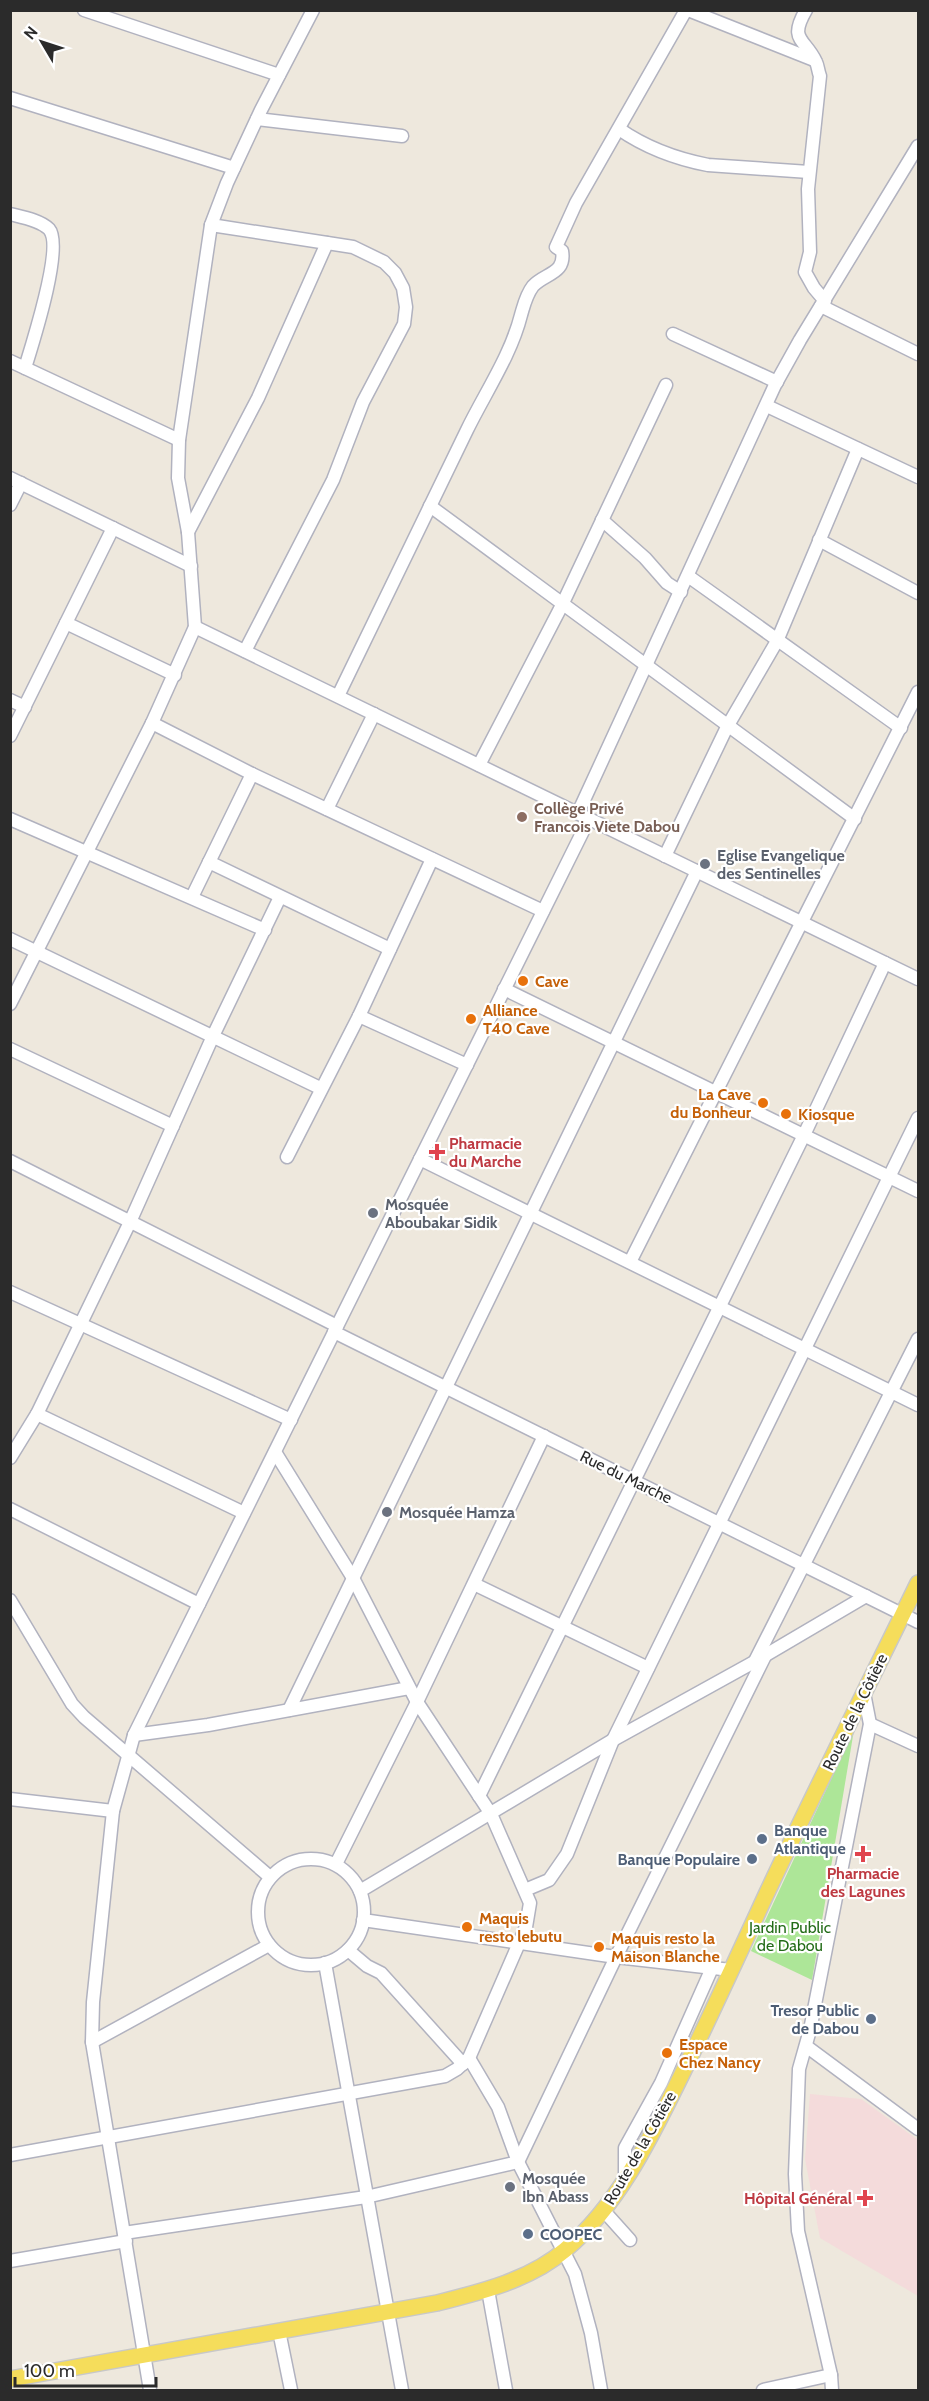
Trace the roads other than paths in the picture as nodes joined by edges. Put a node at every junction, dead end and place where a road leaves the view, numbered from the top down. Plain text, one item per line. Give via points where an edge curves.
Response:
1 (84, 10) edge
2 (313, 10) edge
3 (687, 10) edge
4 (806, 10) edge
5 (816, 61) junction
6 (279, 75) junction
7 (10, 98) edge
8 (257, 119) junction
9 (619, 129) junction
10 (402, 136) dead end
11 (918, 146) edge
12 (234, 168) junction
13 (809, 172) junction
14 (10, 214) edge
15 (211, 225) junction
16 (327, 243) junction
17 (823, 304) junction
18 (673, 334) dead end
19 (918, 354) edge
20 (10, 361) edge
21 (26, 368) junction
22 (777, 382) junction
23 (666, 386) dead end
24 (767, 406) junction
25 (179, 440) junction
26 (858, 449) junction
27 (918, 477) edge
28 (16, 481) edge
29 (10, 505) edge
30 (430, 506) junction
31 (602, 520) junction
32 (113, 528) junction
33 (188, 532) junction
34 (819, 540) junction
35 (191, 566) junction
36 (688, 576) junction
37 (681, 592) junction
38 (918, 593) edge
39 (562, 604) junction
40 (66, 622) junction
41 (195, 627) junction
42 (777, 641) junction
43 (245, 651) junction
44 (646, 667) junction
45 (175, 675) junction
46 (918, 692) edge
47 (338, 696) junction
48 (10, 700) edge
49 (25, 707) junction
50 (374, 714) junction
51 (152, 723) junction
52 (727, 727) junction
53 (901, 729) junction
54 (10, 736) edge
55 (479, 765) junction
56 (252, 774) junction
57 (327, 808) junction
58 (583, 816) junction
59 (10, 819) edge
60 (855, 819) junction
61 (87, 852) junction
62 (665, 856) junction
63 (432, 859) junction
64 (209, 862) junction
65 (697, 871) junction
66 (192, 897) junction
67 (280, 897) junction
68 (543, 911) junction
69 (801, 922) junction
70 (265, 930) junction
71 (10, 939) edge
72 (390, 949) junction
73 (36, 951) junction
74 (885, 963) junction
75 (918, 980) edge
76 (504, 989) junction
77 (10, 1004) edge
78 (359, 1016) junction
79 (213, 1036) junction
80 (613, 1043) junction
81 (10, 1049) edge
82 (467, 1065) junction
83 (320, 1088) junction
84 (715, 1092) junction
85 (918, 1118) edge
86 (173, 1126) junction
87 (804, 1135) junction
88 (287, 1156) dead end
89 (420, 1159) junction
90 (10, 1161) edge
91 (890, 1176) junction
92 (918, 1191) edge
93 (530, 1213) junction
94 (130, 1222) junction
95 (630, 1262) junction
96 (10, 1292) edge
97 (720, 1306) junction
98 (81, 1324) junction
99 (336, 1329) junction
100 (918, 1339) edge
101 (806, 1349) junction
102 (446, 1387) junction
103 (893, 1392) junction
104 (918, 1405) edge
105 (37, 1414) junction
106 (291, 1420) junction
107 (544, 1436) junction
108 (275, 1452) junction
109 (10, 1458) edge
110 (634, 1481) junction
111 (10, 1509) edge
112 (244, 1514) junction
113 (721, 1524) junction
114 (804, 1565) junction
115 (353, 1578) junction
116 (918, 1583) edge
117 (474, 1584) junction
118 (866, 1596) junction
119 (10, 1600) edge
120 (199, 1604) junction
121 (903, 1614) junction
122 (918, 1622) edge
123 (562, 1626) junction
124 (760, 1659) junction
125 (648, 1668) junction
126 (410, 1688) junction
127 (864, 1693) junction
128 (417, 1702) junction
129 (289, 1710) junction
130 (870, 1724) junction
131 (134, 1736) junction
132 (613, 1740) junction
133 (918, 1746) edge
134 (128, 1756) junction
135 (479, 1796) junction
136 (10, 1799) edge
137 (113, 1810) junction
138 (491, 1814) junction
139 (336, 1864) junction
140 (270, 1877) junction
141 (525, 1890) junction
142 (360, 1891) junction
143 (363, 1920) junction
144 (518, 1942) junction
145 (269, 1945) junction
146 (348, 1950) junction
147 (616, 1957) junction
148 (325, 1963) junction
149 (712, 1968) junction
150 (731, 1970) junction
151 (694, 2010) junction
152 (710, 2018) junction
153 (92, 2042) junction
154 (806, 2046) junction
155 (466, 2061) junction
156 (661, 2083) junction
157 (349, 2092) junction
158 (672, 2095) junction
159 (918, 2130) edge
160 (644, 2132) junction
161 (108, 2136) junction
162 (10, 2155) edge
163 (518, 2162) junction
164 (366, 2197) junction
165 (604, 2211) junction
166 (125, 2237) junction
167 (630, 2240) dead end
168 (565, 2251) junction
169 (10, 2261) edge
170 (488, 2290) junction
171 (388, 2312) junction
172 (279, 2331) junction
173 (144, 2356) junction
174 (831, 2375) junction
175 (10, 2379) edge
176 (150, 2391) edge
177 (291, 2391) edge
178 (402, 2391) edge
179 (506, 2391) edge
180 (601, 2391) edge
181 (763, 2391) edge
182 (832, 2391) edge

1 - 6 street
2 - 6 street
3 - 5 street
3 - 9 street
4 - 5 street via 798,33
5 - 13 street via 820,76
6 - 8 street
7 - 12 street
8 - 10 street
8 - 12 street
9 - 13 street via 636,141 692,162
9 - 30 street via 576,203 556,247 563,258 559,269 535,284 527,295 519,326
11 - 17 street
12 - 15 street
13 - 17 street via 810,252 806,272
14 - 21 street via 48,229 54,249
15 - 16 street
15 - 25 street
16 - 33 street via 258,398
16 - 43 street via 352,247 384,262 395,273 403,288 404,324 363,402 333,480
17 - 19 street
17 - 22 street
18 - 22 street
20 - 21 street
21 - 25 street
22 - 24 street
23 - 31 street
24 - 26 street
24 - 36 street
25 - 33 street via 178,478
26 - 27 street
26 - 34 street
28 - 29 street
28 - 32 street
30 - 39 street
30 - 47 street
31 - 37 street
31 - 39 street
32 - 35 street
32 - 40 street
33 - 35 street
34 - 38 street
34 - 42 street
35 - 41 street
36 - 37 street
36 - 42 street
37 - 44 street
39 - 44 street
39 - 55 street
40 - 45 street
40 - 49 street
41 - 43 street
41 - 45 street
42 - 52 street
42 - 53 street
43 - 47 street
44 - 52 street
44 - 58 street
45 - 51 street
46 - 53 street
47 - 50 street
48 - 49 street
49 - 54 street
50 - 55 street
50 - 57 street
51 - 56 street
51 - 61 street
52 - 60 street
52 - 62 street
53 - 60 street
55 - 58 street
56 - 57 street
56 - 64 street
57 - 63 street
58 - 62 street
58 - 68 street
59 - 61 street
60 - 69 street
61 - 66 street
61 - 73 street
62 - 65 street
63 - 68 street
63 - 72 street
64 - 66 street
64 - 67 street
65 - 69 street
65 - 80 street
66 - 70 street
67 - 70 street
67 - 72 street
68 - 76 street
69 - 74 street
69 - 84 street
70 - 79 street
71 - 73 street
72 - 78 street
73 - 77 street
73 - 79 street
74 - 75 street
74 - 87 street
76 - 80 street
76 - 82 street
78 - 82 street
78 - 83 street
79 - 83 street
79 - 86 street
80 - 84 street
80 - 93 street
81 - 86 street
82 - 89 street
83 - 88 street
84 - 87 street
84 - 95 street
85 - 91 street
86 - 94 street
87 - 91 street
87 - 97 street
89 - 93 street
89 - 99 street
90 - 94 street, Rue du Marche
91 - 92 street
91 - 101 street
93 - 95 street
93 - 102 street
94 - 98 street
94 - 99 street, Rue du Marche
95 - 97 street
96 - 98 street
97 - 101 street
97 - 110 street
98 - 105 street
98 - 106 street
99 - 102 street, Rue du Marche
99 - 106 street
100 - 103 street
101 - 103 street
101 - 113 street
102 - 107 street, Rue du Marche
102 - 115 street
103 - 104 street
103 - 114 street
105 - 109 street
105 - 112 street
106 - 108 street
107 - 110 street, Rue du Marche
107 - 117 street
108 - 112 street
108 - 115 street
110 - 113 street, Rue du Marche
110 - 123 street
111 - 120 street
112 - 120 street
113 - 114 street, Rue du Marche
113 - 125 street
114 - 118 street, Rue du Marche
114 - 124 street
115 - 126 street
115 - 129 street
116 - 121 main road, Route de la Côtière
117 - 123 street
117 - 128 street
118 - 121 street, Rue du Marche
118 - 124 street
119 - 134 street via 72,1704
120 - 131 street
121 - 122 street, Rue du Marche
121 - 127 main road, Route de la Côtière
123 - 125 street
123 - 135 street
124 - 132 street
124 - 147 street
125 - 132 street
126 - 128 street
126 - 129 street
127 - 130 street
127 - 150 main road, Route de la Côtière
128 - 135 street
128 - 139 street
129 - 131 street
130 - 133 street
130 - 154 street
131 - 134 street
132 - 138 street
132 - 141 street via 562,1861 549,1880
134 - 137 street
134 - 140 street
135 - 138 street
136 - 137 street
137 - 153 street
138 - 141 street
138 - 142 street
139 - 140 street via 301,1859
139 - 142 street
140 - 145 street via 257,1911 260,1929
141 - 144 street via 530,1915
142 - 143 street
143 - 144 street
143 - 146 street
144 - 147 street
144 - 155 street
145 - 148 street via 294,1962
145 - 153 street
146 - 148 street
146 - 155 street via 381,1972
147 - 149 street
147 - 163 street
148 - 157 street
149 - 150 street
149 - 151 street
150 - 152 main road, Route de la Côtière
151 - 152 street
151 - 156 street
152 - 158 main road, Route de la Côtière
153 - 161 street
154 - 159 street
154 - 174 street via 798,2081 798,2231
155 - 157 street via 445,2076
155 - 163 street via 498,2107
156 - 158 street
156 - 160 street
157 - 161 street
157 - 164 street
158 - 160 main road, Route de la Côtière
160 - 165 main road, Route de la Côtière via 625,2178
161 - 162 street
161 - 166 street
163 - 164 street
163 - 168 street
164 - 166 street
164 - 171 street
165 - 167 street
165 - 168 main road, Route de la Côtière
166 - 169 street
166 - 173 street
168 - 170 main road, Route de la Côtière
168 - 180 street via 591,2333
170 - 171 main road, Route de la Côtière
170 - 179 street
171 - 172 main road, Route de la Côtière
171 - 178 street
172 - 173 main road, Route de la Côtière
172 - 177 street
173 - 175 main road, Route de la Côtière
173 - 176 street
174 - 181 street
174 - 182 street

